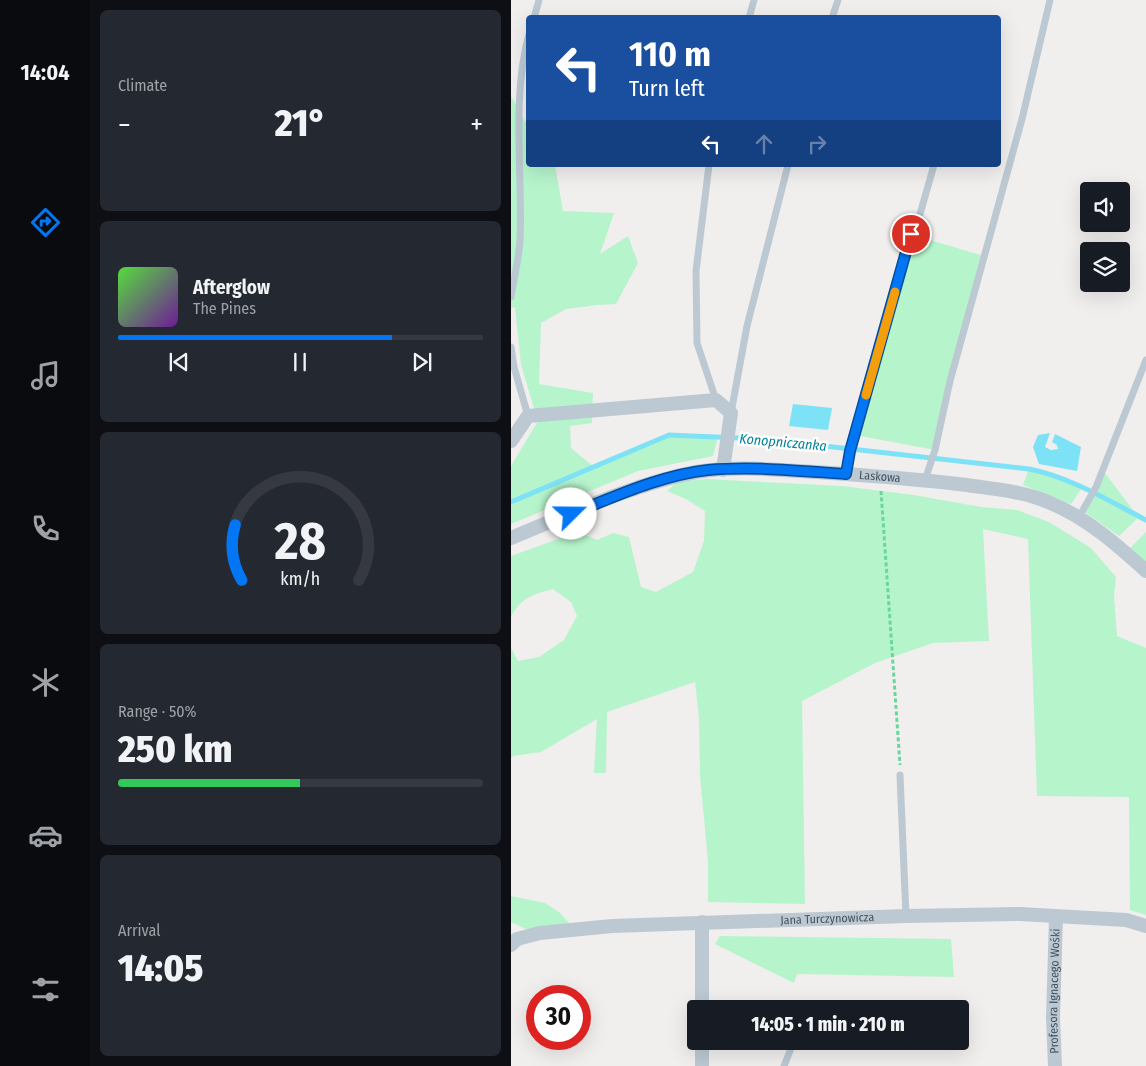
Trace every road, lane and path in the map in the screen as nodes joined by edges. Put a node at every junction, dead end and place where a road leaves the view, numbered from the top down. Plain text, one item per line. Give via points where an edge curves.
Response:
1 (539, 0) edge
2 (755, 0) edge
3 (837, 0) edge
4 (1050, 0) edge
5 (535, 15) edge
6 (750, 15) edge
7 (834, 15) edge
8 (526, 42) edge
9 (709, 167) edge
10 (787, 167) edge
11 (933, 167) edge
12 (511, 296) edge
13 (511, 346) edge
14 (1146, 360) edge
15 (716, 400) junction
16 (731, 413) junction
17 (528, 416) junction
18 (511, 441) edge
19 (723, 470) junction
20 (846, 474) junction
21 (880, 476) junction
22 (925, 480) junction
23 (1079, 517) junction
24 (511, 538) edge
25 (1146, 571) edge
26 (900, 775) joint
27 (906, 916) junction
28 (1056, 917) junction
29 (702, 922) junction
30 (1146, 926) edge
31 (511, 944) edge
32 (702, 1000) edge
33 (702, 1050) edge
34 (790, 1050) edge
35 (702, 1066) edge
36 (784, 1066) edge
37 (1055, 1066) edge

1 - 5 lane
2 - 6 lane
3 - 7 lane
4 - 22 lane via 1023,119
8 - 12 lane via 517,107 520,241
9 - 15 lane via 696,271 697,343
10 - 16 lane via 747,326
11 - 20 lane via 918,221 911,234
13 - 17 lane
14 - 23 lane via 1097,487
15 - 16 street
15 - 17 street
16 - 19 street
17 - 18 street
19 - 20 street, Laskowa
19 - 24 street, Laskowa via 695,472 654,482
20 - 21 street, Laskowa
21 - 22 street, Laskowa
21 - 26 path
22 - 23 street, Laskowa via 1013,491 1046,501
23 - 25 street, Laskowa
26 - 27 lane
27 - 28 street, Jana Turczynowicza via 1020,914
27 - 29 street, Jana Turczynowicza
28 - 30 street, Jana Turczynowicza via 1126,920
28 - 37 street, Profesora Ignacego Wośki
29 - 31 street, Jana Turczynowicza via 540,933 517,939
29 - 32 street
33 - 35 street
34 - 36 lane

